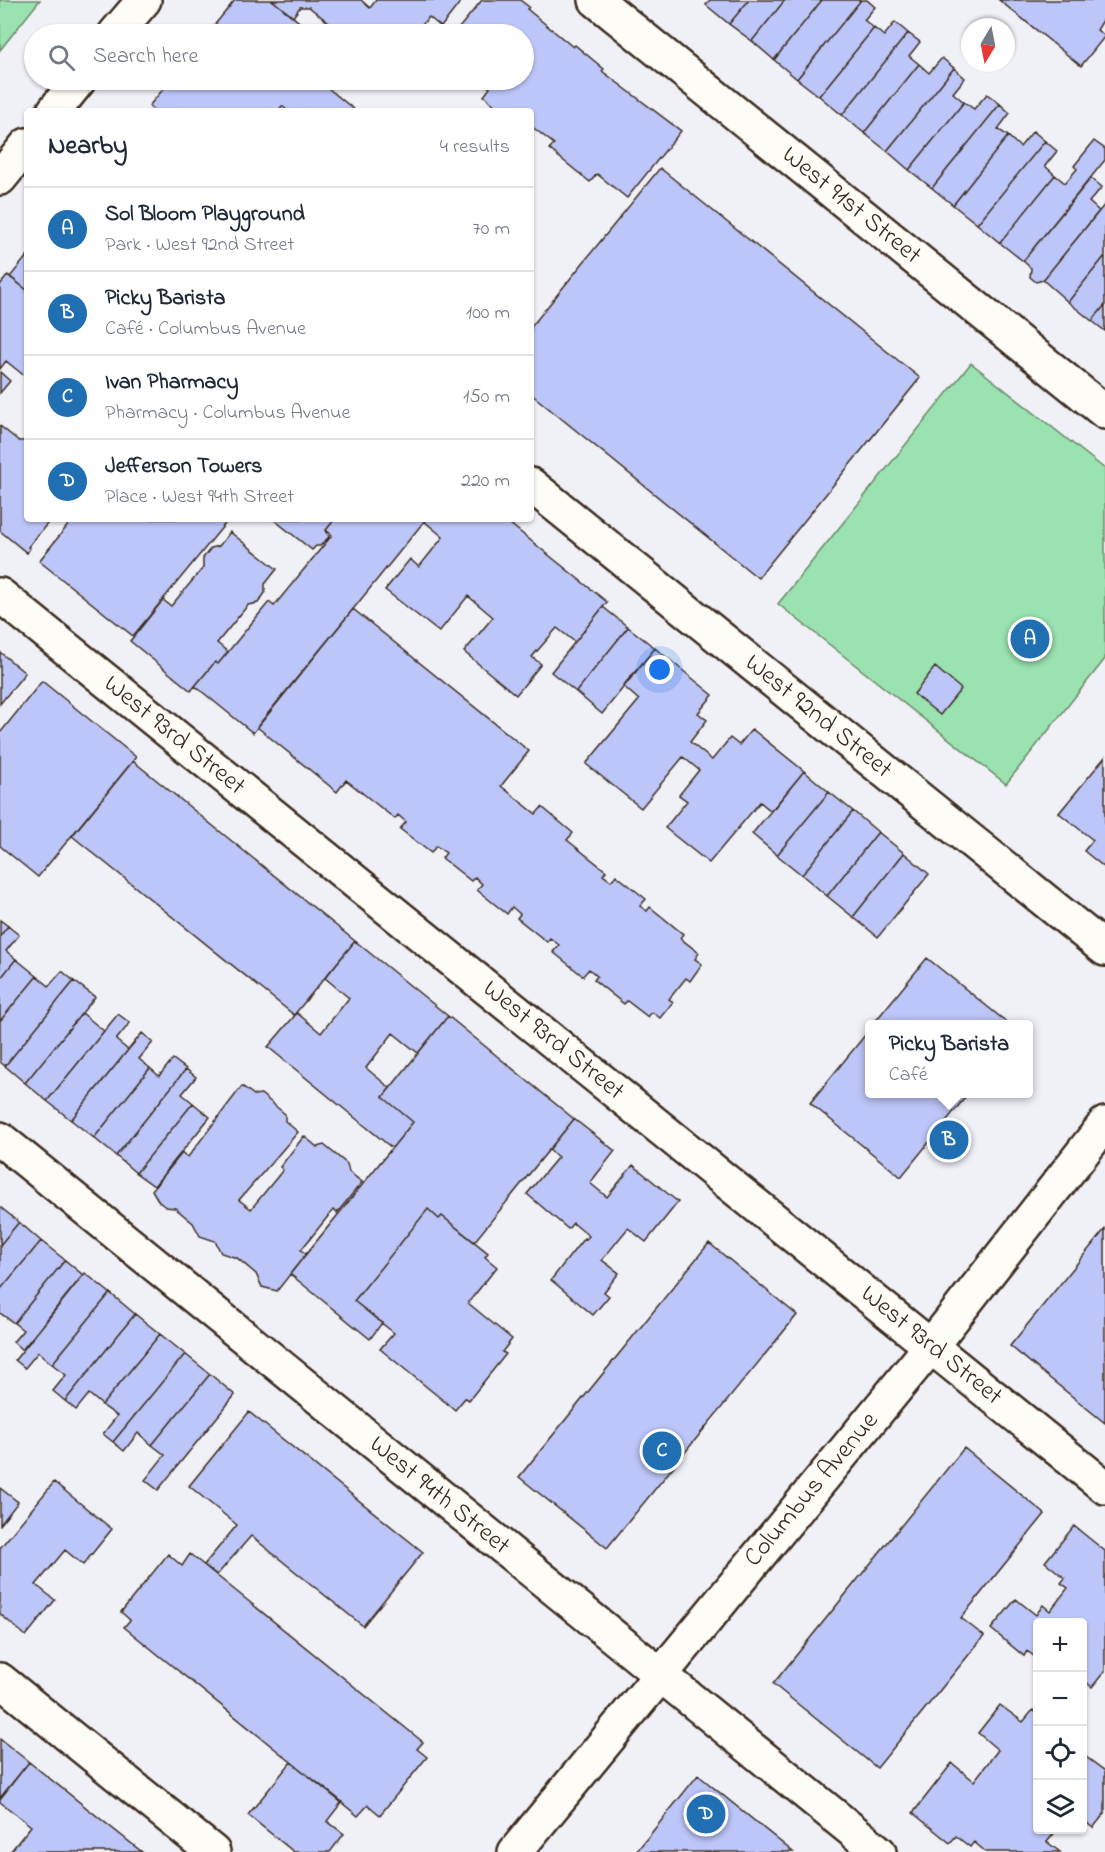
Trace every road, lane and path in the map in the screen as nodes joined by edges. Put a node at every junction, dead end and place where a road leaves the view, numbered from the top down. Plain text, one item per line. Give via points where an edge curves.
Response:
1 (144, 0) edge
2 (596, 0) edge
3 (124, 24) edge
4 (24, 149) edge
5 (0, 178) edge
6 (1105, 412) edge
7 (534, 487) edge
8 (0, 595) edge
9 (1105, 949) edge
10 (1105, 1124) edge
11 (0, 1139) edge
12 (931, 1346) junction
13 (1105, 1487) edge
14 (659, 1674) junction
15 (0, 1680) edge
16 (213, 1852) edge
17 (515, 1852) edge
18 (879, 1852) edge

1 - 3 street
2 - 6 street, West 91st Street
4 - 5 street
7 - 9 street, West 92nd Street
8 - 12 street, West 93rd Street
10 - 12 street, Columbus Avenue
11 - 14 street, West 94th Street
12 - 13 street, West 93rd Street
12 - 14 street, Columbus Avenue
14 - 17 street, Columbus Avenue
14 - 18 street, West 94th Street
15 - 16 street

